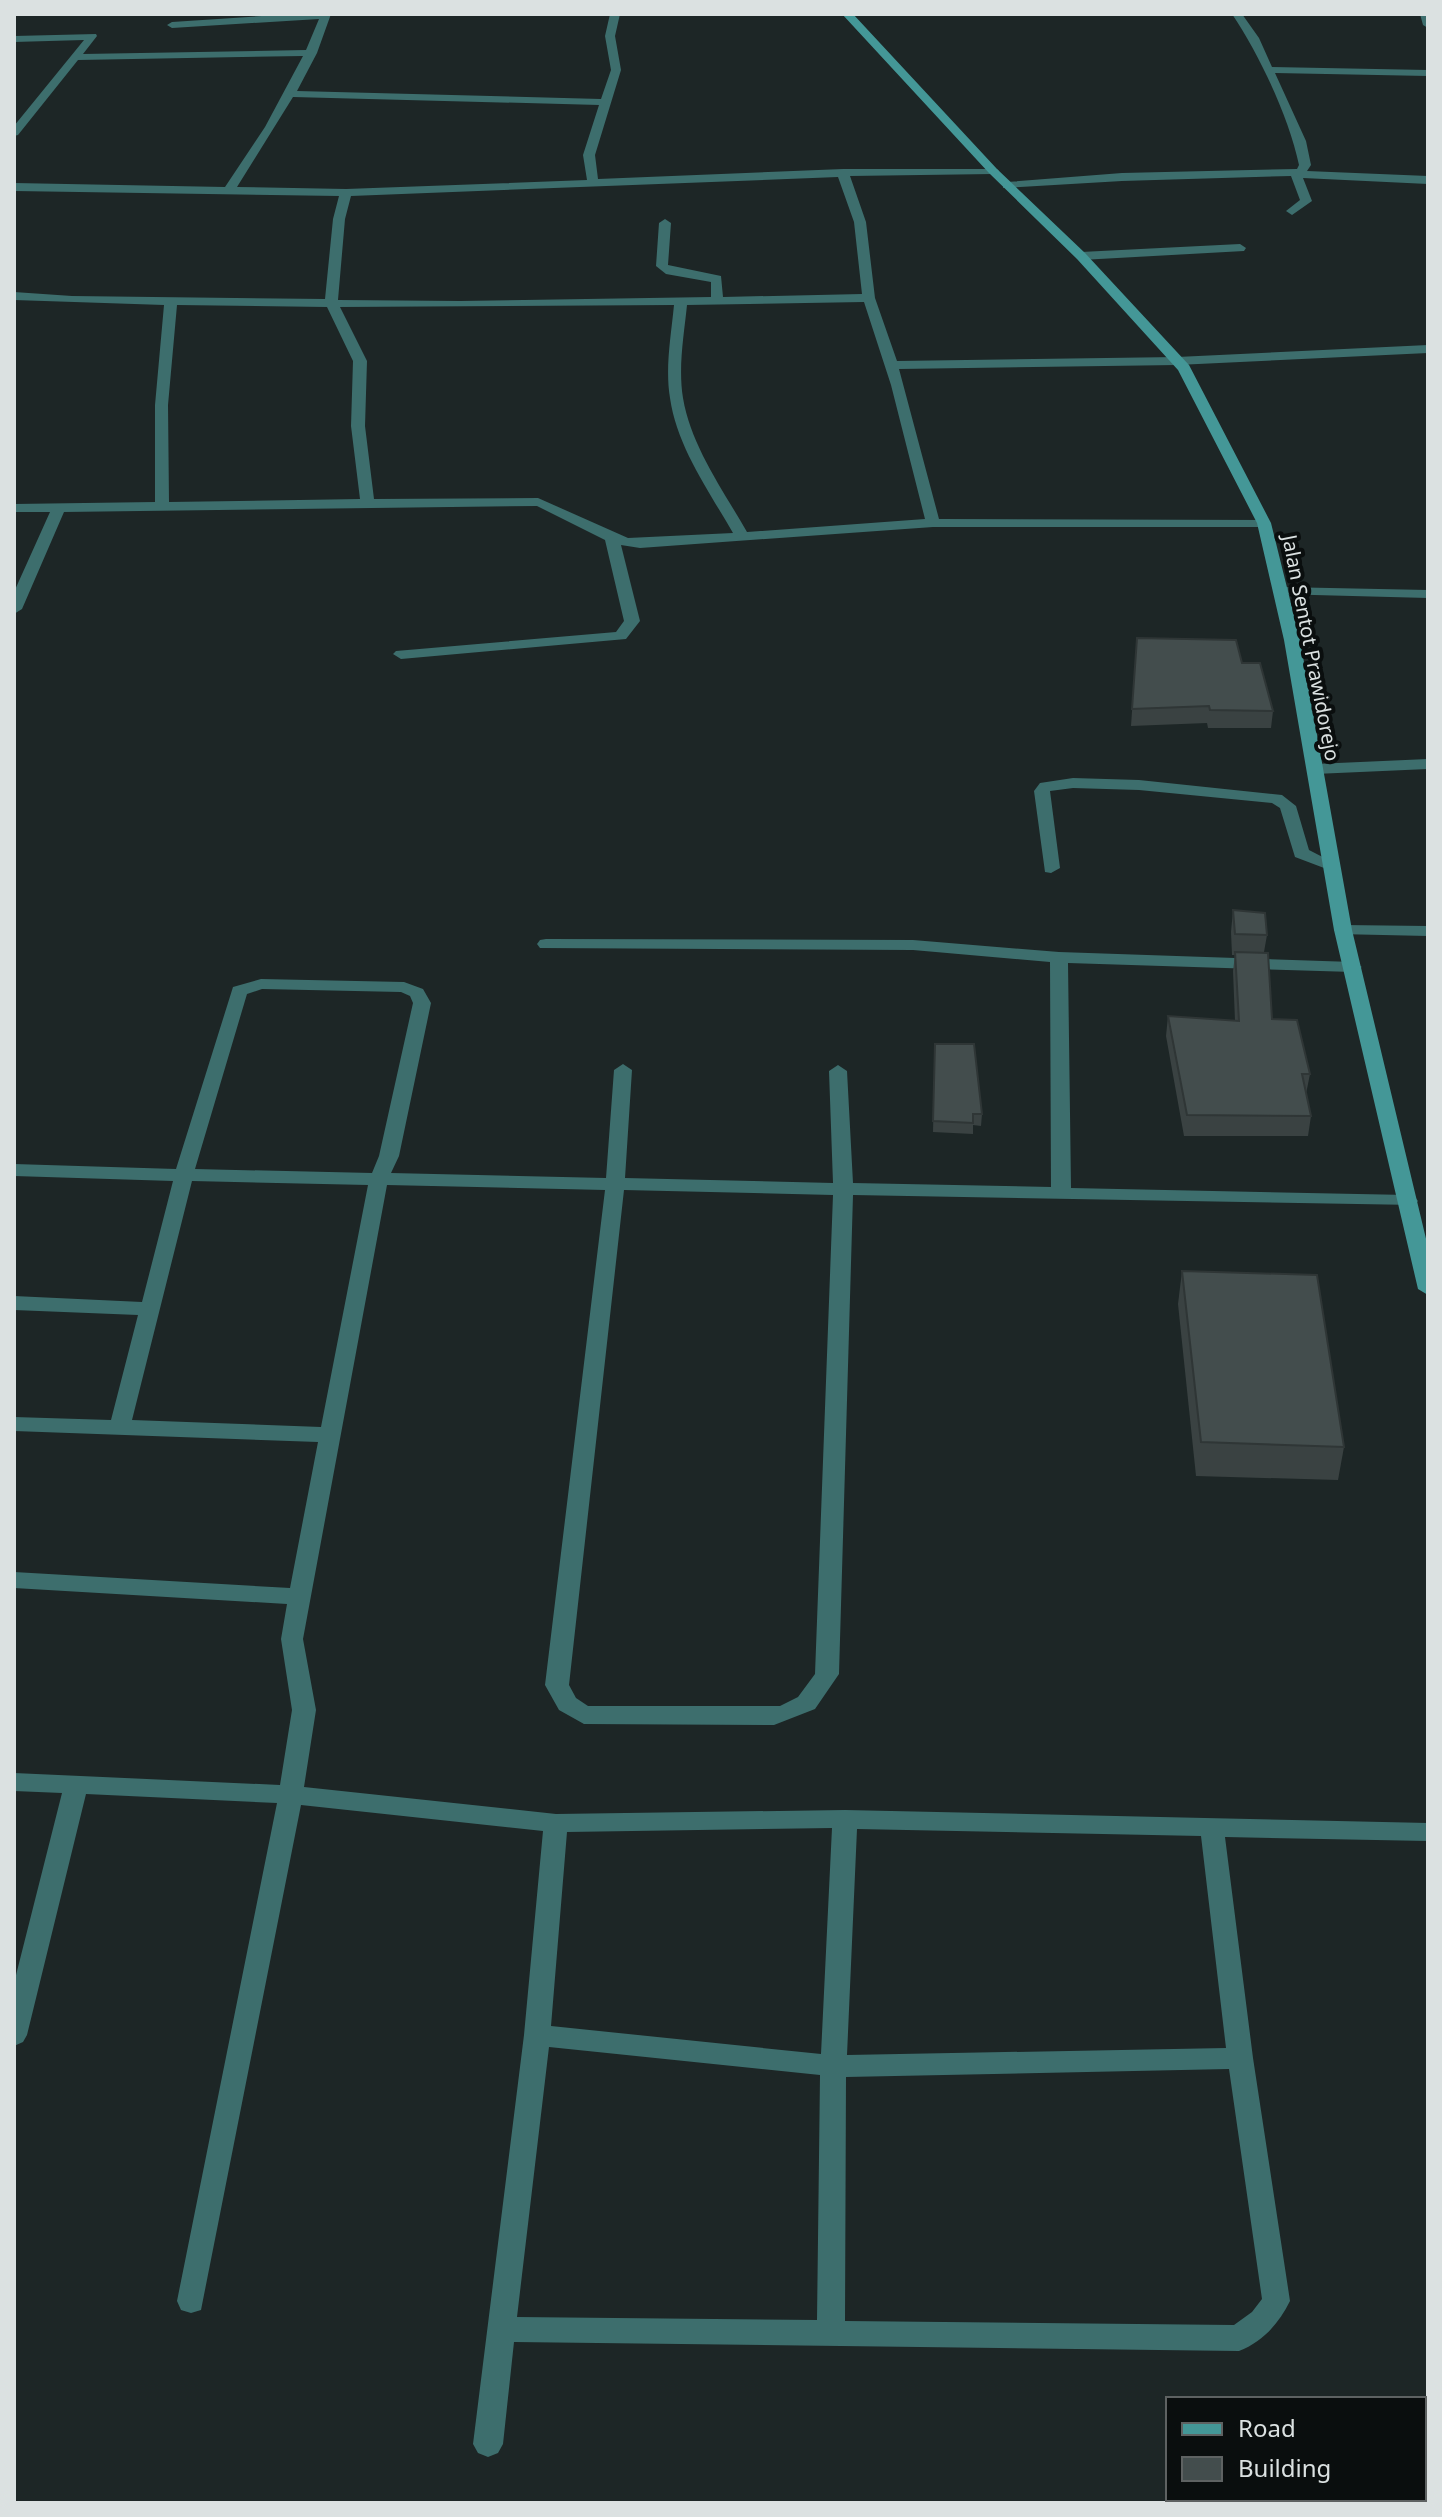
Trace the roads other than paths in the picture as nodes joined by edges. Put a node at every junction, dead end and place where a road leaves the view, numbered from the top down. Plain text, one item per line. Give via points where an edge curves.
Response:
1 (326, 14) edge
2 (615, 14) edge
3 (847, 14) edge
4 (1237, 14) edge
5 (172, 25) dead end
6 (14, 39) edge
7 (312, 53) junction
8 (76, 57) junction
9 (1266, 70) junction
10 (1428, 73) edge
11 (292, 94) junction
12 (604, 102) junction
13 (14, 133) edge
14 (993, 171) junction
15 (843, 173) junction
16 (1296, 174) junction
17 (1428, 180) edge
18 (593, 183) junction
19 (1007, 186) junction
20 (14, 187) edge
21 (228, 192) junction
22 (346, 193) junction
23 (1292, 211) dead end
24 (665, 223) dead end
25 (1240, 248) dead end
26 (1081, 256) junction
27 (14, 296) edge
28 (869, 298) junction
29 (171, 302) junction
30 (331, 302) junction
31 (717, 302) junction
32 (681, 303) junction
33 (1428, 349) edge
34 (1177, 361) junction
35 (891, 365) junction
36 (367, 501) junction
37 (14, 508) edge
38 (59, 508) junction
39 (162, 508) junction
40 (933, 523) junction
41 (1264, 523) junction
42 (742, 536) junction
43 (612, 540) junction
44 (1281, 591) junction
45 (1428, 594) edge
46 (14, 609) edge
47 (401, 654) dead end
48 (1428, 764) edge
49 (1315, 769) junction
50 (1332, 866) junction
51 (1051, 868) dead end
52 (1343, 930) junction
53 (1428, 931) edge
54 (546, 944) dead end
55 (1059, 957) junction
56 (1353, 967) junction
57 (623, 1070) dead end
58 (838, 1071) dead end
59 (14, 1170) edge
60 (184, 1175) junction
61 (378, 1181) junction
62 (615, 1185) junction
63 (843, 1188) junction
64 (1061, 1193) junction
65 (1408, 1201) junction
66 (1428, 1289) edge
67 (14, 1303) edge
68 (149, 1309) junction
69 (14, 1424) edge
70 (120, 1427) junction
71 (332, 1435) junction
72 (14, 1580) edge
73 (300, 1597) junction
74 (14, 1782) edge
75 (76, 1785) junction
76 (291, 1795) junction
77 (845, 1819) junction
78 (556, 1823) junction
79 (1212, 1828) junction
80 (1428, 1832) edge
81 (17, 2007) edge
82 (14, 2035) edge
83 (537, 2035) junction
84 (1240, 2058) junction
85 (833, 2066) junction
86 (191, 2301) dead end
87 (503, 2329) junction
88 (831, 2333) junction
89 (488, 2444) dead end

1 - 5 street
1 - 7 street
2 - 12 street via 610,36 616,70
3 - 14 main road, Jalan Sentot Prawidorejo
4 - 9 street via 1254,38
6 - 8 street via 92,36
7 - 8 street
7 - 11 street
8 - 13 street
9 - 10 street
9 - 16 street via 1300,141 1305,165
11 - 12 street
11 - 21 street
12 - 18 street via 589,155
14 - 15 street
14 - 19 main road, Jalan Sentot Prawidorejo
15 - 18 street
15 - 28 street via 860,222
16 - 17 street
16 - 19 street via 1122,177
16 - 23 street via 1306,201
18 - 22 street
19 - 26 main road, Jalan Sentot Prawidorejo
20 - 21 street
21 - 22 street
22 - 30 street
24 - 31 street via 662,266 717,279
25 - 26 street
26 - 34 main road, Jalan Sentot Prawidorejo
27 - 29 street
28 - 31 street
28 - 35 street
29 - 30 street
29 - 39 street via 159,444
30 - 32 street
30 - 36 street via 360,361 358,426
31 - 32 street
32 - 42 street via 676,400 698,458
33 - 34 street
34 - 35 street
34 - 41 main road, Jalan Sentot Prawidorejo
35 - 40 street
36 - 39 street
36 - 43 street via 538,502 561,508
37 - 38 street
38 - 39 street
38 - 46 street
40 - 41 street
40 - 42 street
41 - 44 main road, Jalan Sentot Prawidorejo
42 - 43 street via 640,544
43 - 47 street via 632,621 621,636
44 - 45 street
44 - 49 main road, Jalan Sentot Prawidorejo
48 - 49 street
49 - 50 main road, Jalan Sentot Prawidorejo
50 - 51 street via 1301,853 1288,806 1276,798 1073,783 1042,791
50 - 52 main road, Jalan Sentot Prawidorejo
52 - 53 street
52 - 56 main road, Jalan Sentot Prawidorejo
54 - 55 street via 913,945
55 - 56 street
55 - 64 street
56 - 65 main road, Jalan Sentot Prawidorejo
57 - 62 street
58 - 63 street
59 - 60 street
60 - 61 street
60 - 61 street via 239,991 261,984 404,987 417,993 422,1003 389,1156
60 - 68 street
61 - 62 street
61 - 71 street
62 - 63 street
62 - 63 street via 557,1685 567,1704 584,1715 774,1716 802,1709 827,1674
63 - 64 street
64 - 65 street
65 - 66 main road, Jalan Sentot Prawidorejo
67 - 68 street
68 - 70 street
69 - 70 street
70 - 71 street
71 - 73 street
72 - 73 street
73 - 76 street via 292,1639 304,1710
74 - 75 street
75 - 76 street
75 - 81 street
76 - 78 street
76 - 86 street
77 - 78 street
77 - 79 street
77 - 85 street
78 - 83 street
79 - 80 street
79 - 84 street
81 - 82 street
83 - 85 street
83 - 87 street
84 - 85 street
84 - 88 street via 1276,2301 1262,2321 1239,2338
85 - 88 street
87 - 88 street
87 - 89 street

